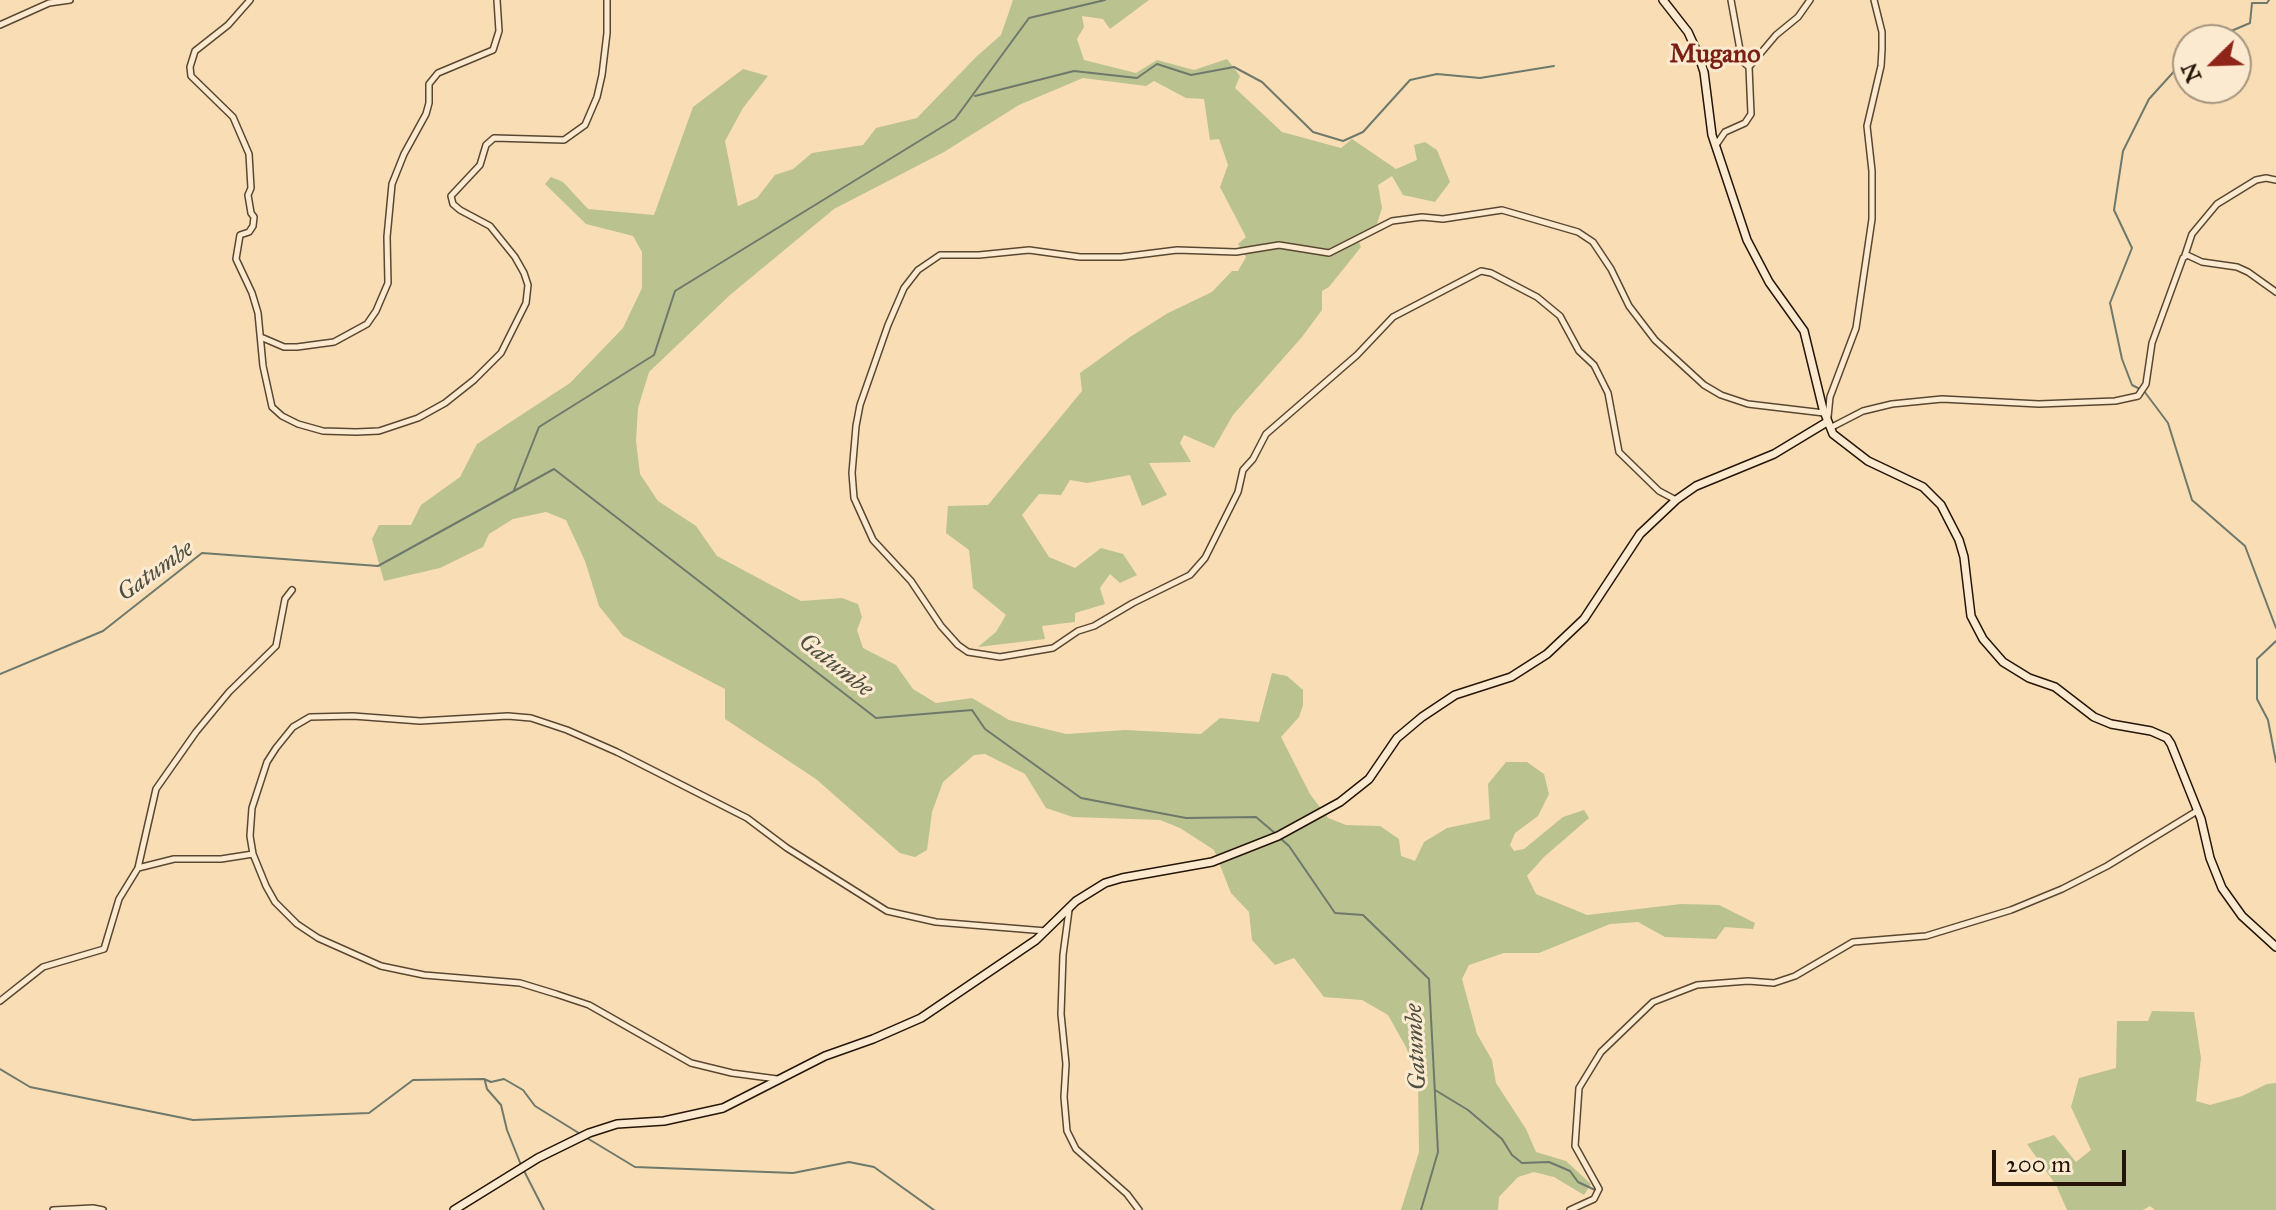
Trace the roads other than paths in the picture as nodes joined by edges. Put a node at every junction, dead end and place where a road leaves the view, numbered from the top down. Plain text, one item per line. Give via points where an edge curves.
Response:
1 (70, 0) edge
2 (250, 0) edge
3 (497, 0) edge
4 (607, 0) edge
5 (1663, 0) edge
6 (1731, 0) edge
7 (1810, 0) edge
8 (1874, 0) edge
9 (0, 25) edge
10 (1749, 67) junction
11 (1715, 146) junction
12 (2276, 180) edge
13 (2185, 256) junction
14 (2276, 292) edge
15 (263, 338) junction
16 (1824, 413) junction
17 (1829, 425) junction
18 (1676, 500) junction
19 (292, 590) dead end
20 (2197, 811) junction
21 (253, 854) junction
22 (138, 868) junction
23 (1069, 909) junction
24 (1047, 931) junction
25 (2274, 944) edge
26 (0, 1001) edge
27 (777, 1079) junction
28 (53, 1210) edge
29 (103, 1210) edge
30 (454, 1210) edge
31 (1139, 1210) edge
32 (1570, 1210) edge

1 - 9 street via 49,3
2 - 15 street via 195,51 190,71 233,117 249,154 248,195 254,217 249,232 240,235 236,259 252,293
3 - 15 street via 499,31 493,50 438,73 429,84 426,114 392,184 388,283 367,324 334,342 297,347
4 - 15 street via 602,75 585,125 564,140 494,138 480,165 451,196 460,210 497,233 528,285 526,303 501,353 483,371 418,418 379,431 323,431 298,424 272,407
5 - 11 main road via 1698,54
6 - 10 street via 1742,61
7 - 10 street
8 - 17 street via 1882,49 1867,126 1872,219 1856,328 1830,397
10 - 11 street via 1751,114
11 - 16 main road via 1752,251 1804,331
12 - 13 street via 2256,180 2217,204 2192,234
13 - 14 street via 2237,267
13 - 17 street via 2152,343 2146,384 2129,399 2005,404 1942,399 1892,404
16 - 17 main road
16 - 18 street via 1748,404 1704,385 1655,340 1593,242 1578,232 1502,210 1392,221 1329,253 1279,245 1247,252 1177,250 1121,257 1029,250 932,258 904,288 888,325 860,405 852,473 854,498 873,540 958,645 1000,657 1053,648 1190,575 1205,558 1238,492 1243,470 1266,434 1393,317 1481,271 1537,297 1560,316 1608,393 1619,452 1659,491
17 - 18 main road
17 - 20 main road via 1849,449 1913,481 1941,505 1964,557 1971,616 1991,650 2016,672 2055,687 2094,717 2167,738
18 - 23 main road via 1640,534 1584,619 1547,654 1511,677 1455,695 1422,717 1403,731 1369,779 1347,797 1278,836 1212,862 1105,883
19 - 22 street via 285,599 276,646 204,722 156,789
20 - 25 main road via 2222,888 2242,916
20 - 32 street via 2107,866 2011,910 1926,936 1853,942 1774,983 1697,985 1653,1002 1601,1052 1579,1088 1575,1146 1599,1189 1594,1199
21 - 22 street via 174,859
21 - 24 street via 252,808 267,762 305,718 520,717 548,722 592,741 747,818 887,911 936,922
21 - 27 street via 285,913 318,938 362,959 424,975 520,983 589,1005 691,1063
22 - 26 street via 119,899 104,949 43,967
23 - 24 main road
23 - 31 street via 1061,1014 1067,1131 1076,1149
24 - 27 main road via 921,1018
27 - 30 main road via 723,1108 589,1133
28 - 29 street

